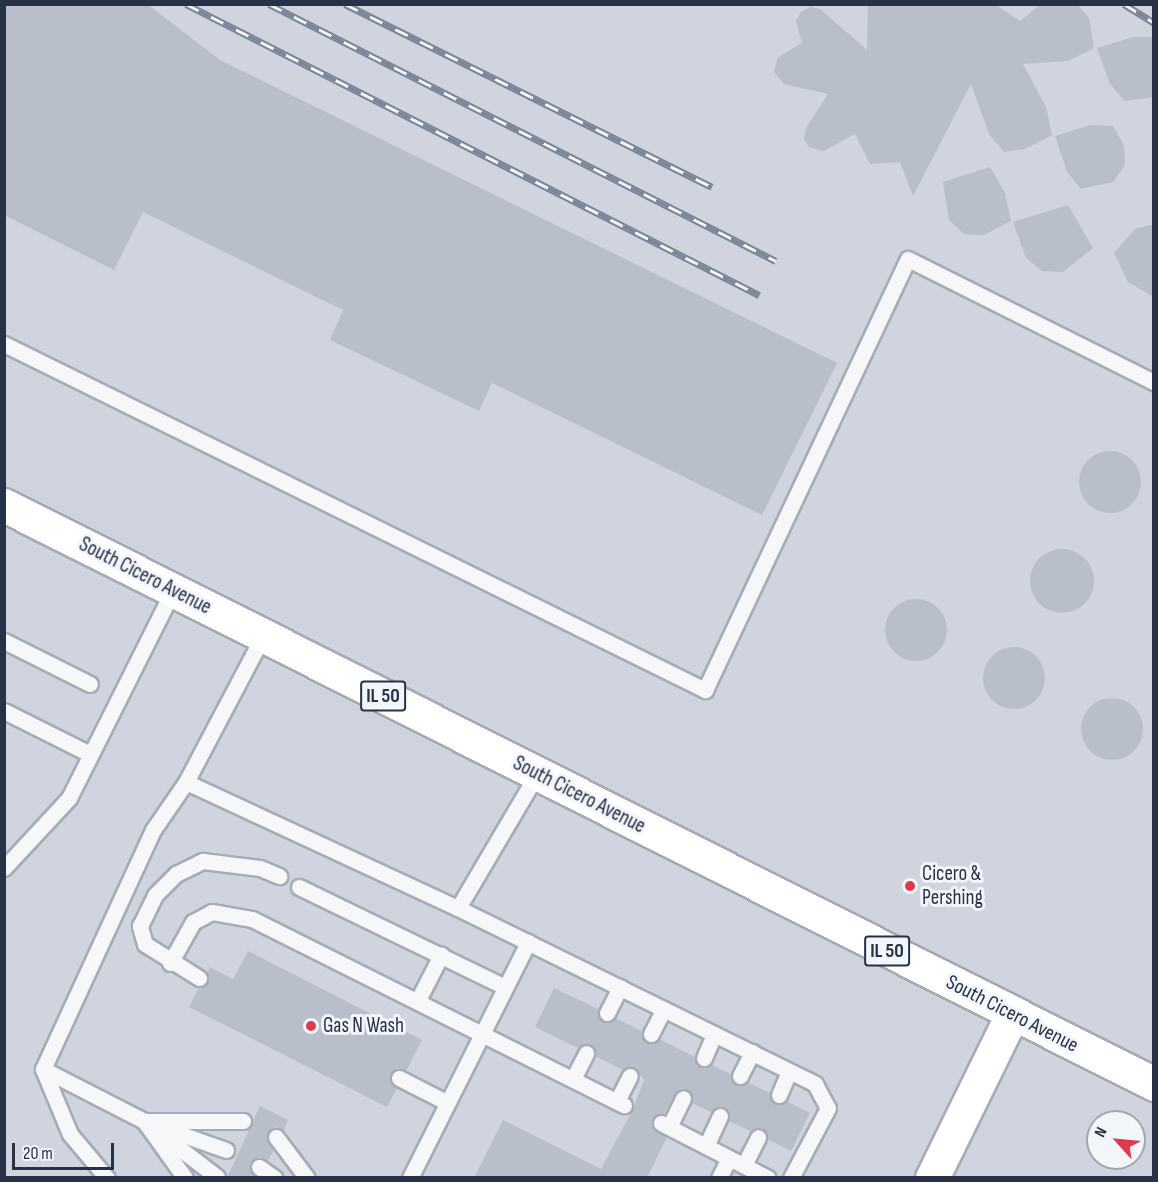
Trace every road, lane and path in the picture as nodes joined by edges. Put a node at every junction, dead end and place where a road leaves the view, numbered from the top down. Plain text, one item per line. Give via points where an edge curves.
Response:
1 (4, 344) edge
2 (1154, 382) edge
3 (4, 505) edge
4 (173, 590) junction
5 (263, 636) junction
6 (4, 641) edge
7 (90, 684) dead end
8 (4, 711) edge
9 (90, 754) junction
10 (537, 774) junction
11 (186, 782) junction
12 (4, 868) edge
13 (279, 876) dead end
14 (299, 887) dead end
15 (458, 908) junction
16 (528, 942) junction
17 (441, 955) junction
18 (170, 963) junction
19 (199, 978) dead end
20 (505, 987) junction
21 (620, 987) junction
22 (418, 1000) junction
23 (664, 1009) junction
24 (607, 1013) dead end
25 (1012, 1015) junction
26 (481, 1031) junction
27 (651, 1034) dead end
28 (714, 1034) junction
29 (752, 1052) junction
30 (586, 1053) dead end
31 (704, 1058) dead end
32 (43, 1069) junction
33 (789, 1072) junction
34 (630, 1076) dead end
35 (740, 1076) dead end
36 (399, 1078) dead end
37 (573, 1079) junction
38 (1154, 1084) edge
39 (779, 1095) dead end
40 (683, 1098) dead end
41 (446, 1102) junction
42 (720, 1116) dead end
43 (243, 1120) dead end
44 (144, 1121) junction
45 (276, 1137) dead end
46 (758, 1137) dead end
47 (706, 1146) junction
48 (226, 1150) dead end
49 (729, 1158) junction
50 (744, 1165) junction
51 (260, 1167) dead end
52 (217, 1177) edge
53 (107, 1178) edge
54 (185, 1178) edge
55 (275, 1178) edge
56 (307, 1178) edge
57 (410, 1178) edge
58 (719, 1178) edge
59 (768, 1178) edge
60 (791, 1178) edge
61 (932, 1178) edge

1 - 2 lane via 705,690 908,260
3 - 4 main road, South Cicero Avenue / IL 50
4 - 5 main road, South Cicero Avenue / IL 50
4 - 9 lane
5 - 10 main road, South Cicero Avenue / IL 50
5 - 11 lane
6 - 7 lane
8 - 9 lane
9 - 12 lane via 69,798
10 - 15 lane
10 - 25 main road, South Cicero Avenue / IL 50
11 - 15 lane
11 - 32 lane via 153,830
13 - 18 lane via 260,868 202,861 176,874 155,895 140,926 145,944
14 - 17 lane
15 - 16 lane
16 - 20 lane
16 - 21 lane
17 - 20 lane
17 - 22 lane
18 - 19 lane
18 - 22 lane via 193,922 212,912 252,919
20 - 26 lane
21 - 23 lane
21 - 24 lane
22 - 26 lane
23 - 27 lane
23 - 28 lane
25 - 38 main road, South Cicero Avenue / IL 50
25 - 61 main road
26 - 37 lane
26 - 41 lane
28 - 29 lane
28 - 31 lane
29 - 33 lane
29 - 35 lane
30 - 37 lane
32 - 44 lane
32 - 53 lane via 70,1134
33 - 39 lane
33 - 60 lane via 815,1084 828,1108
34 - 37 lane via 621,1103
36 - 41 lane
40 - 47 lane via 665,1125
41 - 57 lane
42 - 47 lane
43 - 44 lane
44 - 48 lane
44 - 52 lane
44 - 54 lane
45 - 56 lane
46 - 50 lane
47 - 49 lane
49 - 50 lane
49 - 58 lane
50 - 59 lane
51 - 55 lane

